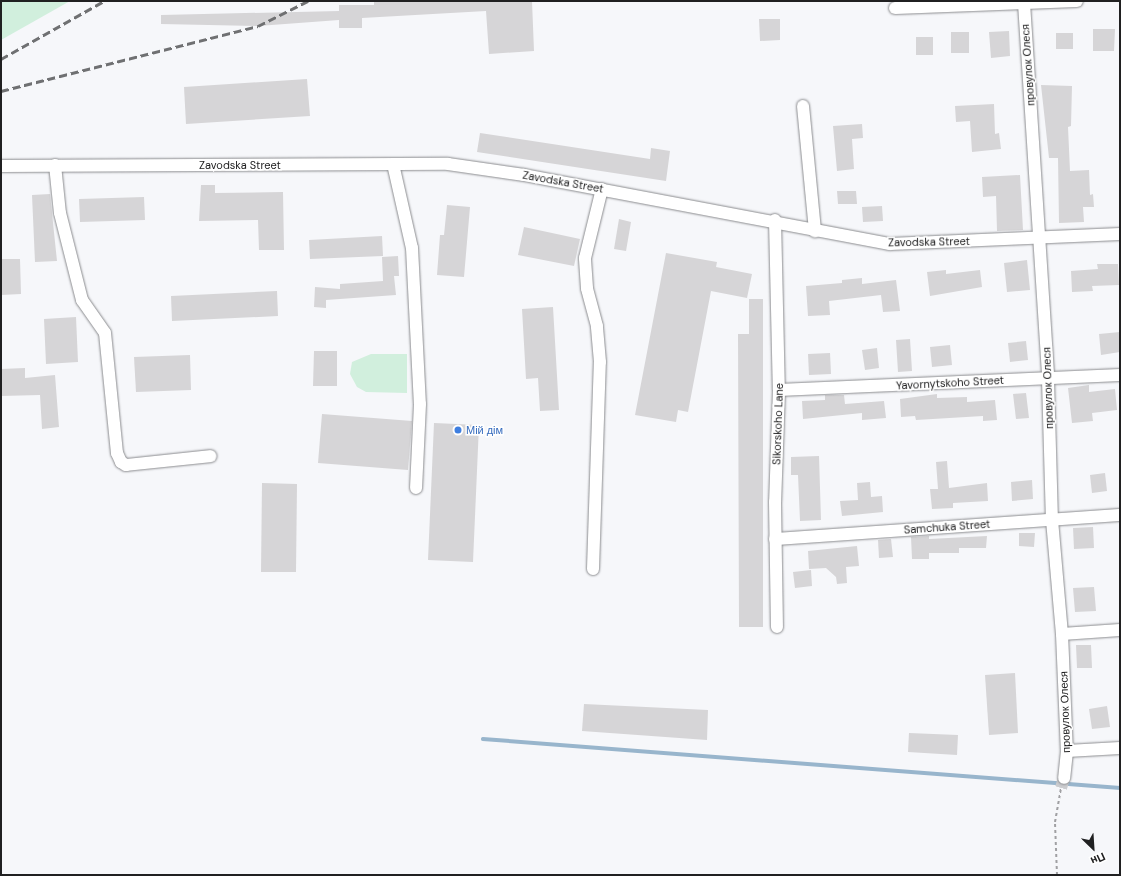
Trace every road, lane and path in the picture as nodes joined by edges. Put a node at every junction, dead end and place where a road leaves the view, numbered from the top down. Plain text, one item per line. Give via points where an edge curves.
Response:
1 (1077, 1) edge
2 (1024, 3) junction
3 (895, 8) dead end
4 (803, 106) dead end
5 (393, 164) junction
6 (55, 165) junction
7 (1, 166) edge
8 (602, 189) junction
9 (775, 220) junction
10 (815, 231) junction
11 (1120, 234) edge
12 (1040, 239) junction
13 (1120, 375) edge
14 (1048, 378) junction
15 (779, 390) junction
16 (210, 456) dead end
17 (416, 488) dead end
18 (1120, 514) edge
19 (1052, 520) junction
20 (775, 539) junction
21 (593, 569) dead end
22 (777, 627) dead end
23 (1120, 630) edge
24 (1062, 634) junction
25 (1120, 748) edge
26 (1067, 751) junction
27 (1063, 780) joint
28 (1057, 875) edge

1 - 2 street
2 - 3 street
2 - 12 street, провулок Олеся
4 - 10 street
5 - 6 street, Zavodska Street
5 - 8 street, Zavodska Street via 448,164
5 - 17 street via 412,248 420,404
6 - 7 street, Zavodska Street
6 - 16 street via 60,213 82,300 105,333 117,453 121,462 126,465
8 - 9 street, Zavodska Street
8 - 21 street via 585,258 587,288 597,326 600,362
9 - 10 street, Zavodska Street
9 - 15 street, Sikorskoho Lane
10 - 12 street, Zavodska Street via 890,244
11 - 12 street, Zavodska Street
12 - 14 street, провулок Олеся
13 - 14 street, Yavornytskoho Street
14 - 15 street, Yavornytskoho Street
14 - 19 street, провулок Олеся
15 - 20 street, Sikorskoho Lane
18 - 19 street, Samchuka Street
19 - 20 street, Samchuka Street
19 - 24 street, провулок Олеся
20 - 22 street, Sikorskoho Lane
23 - 24 street
24 - 26 street, провулок Олеся
25 - 26 street
26 - 27 street, провулок Олеся
27 - 28 path via 1055,822

